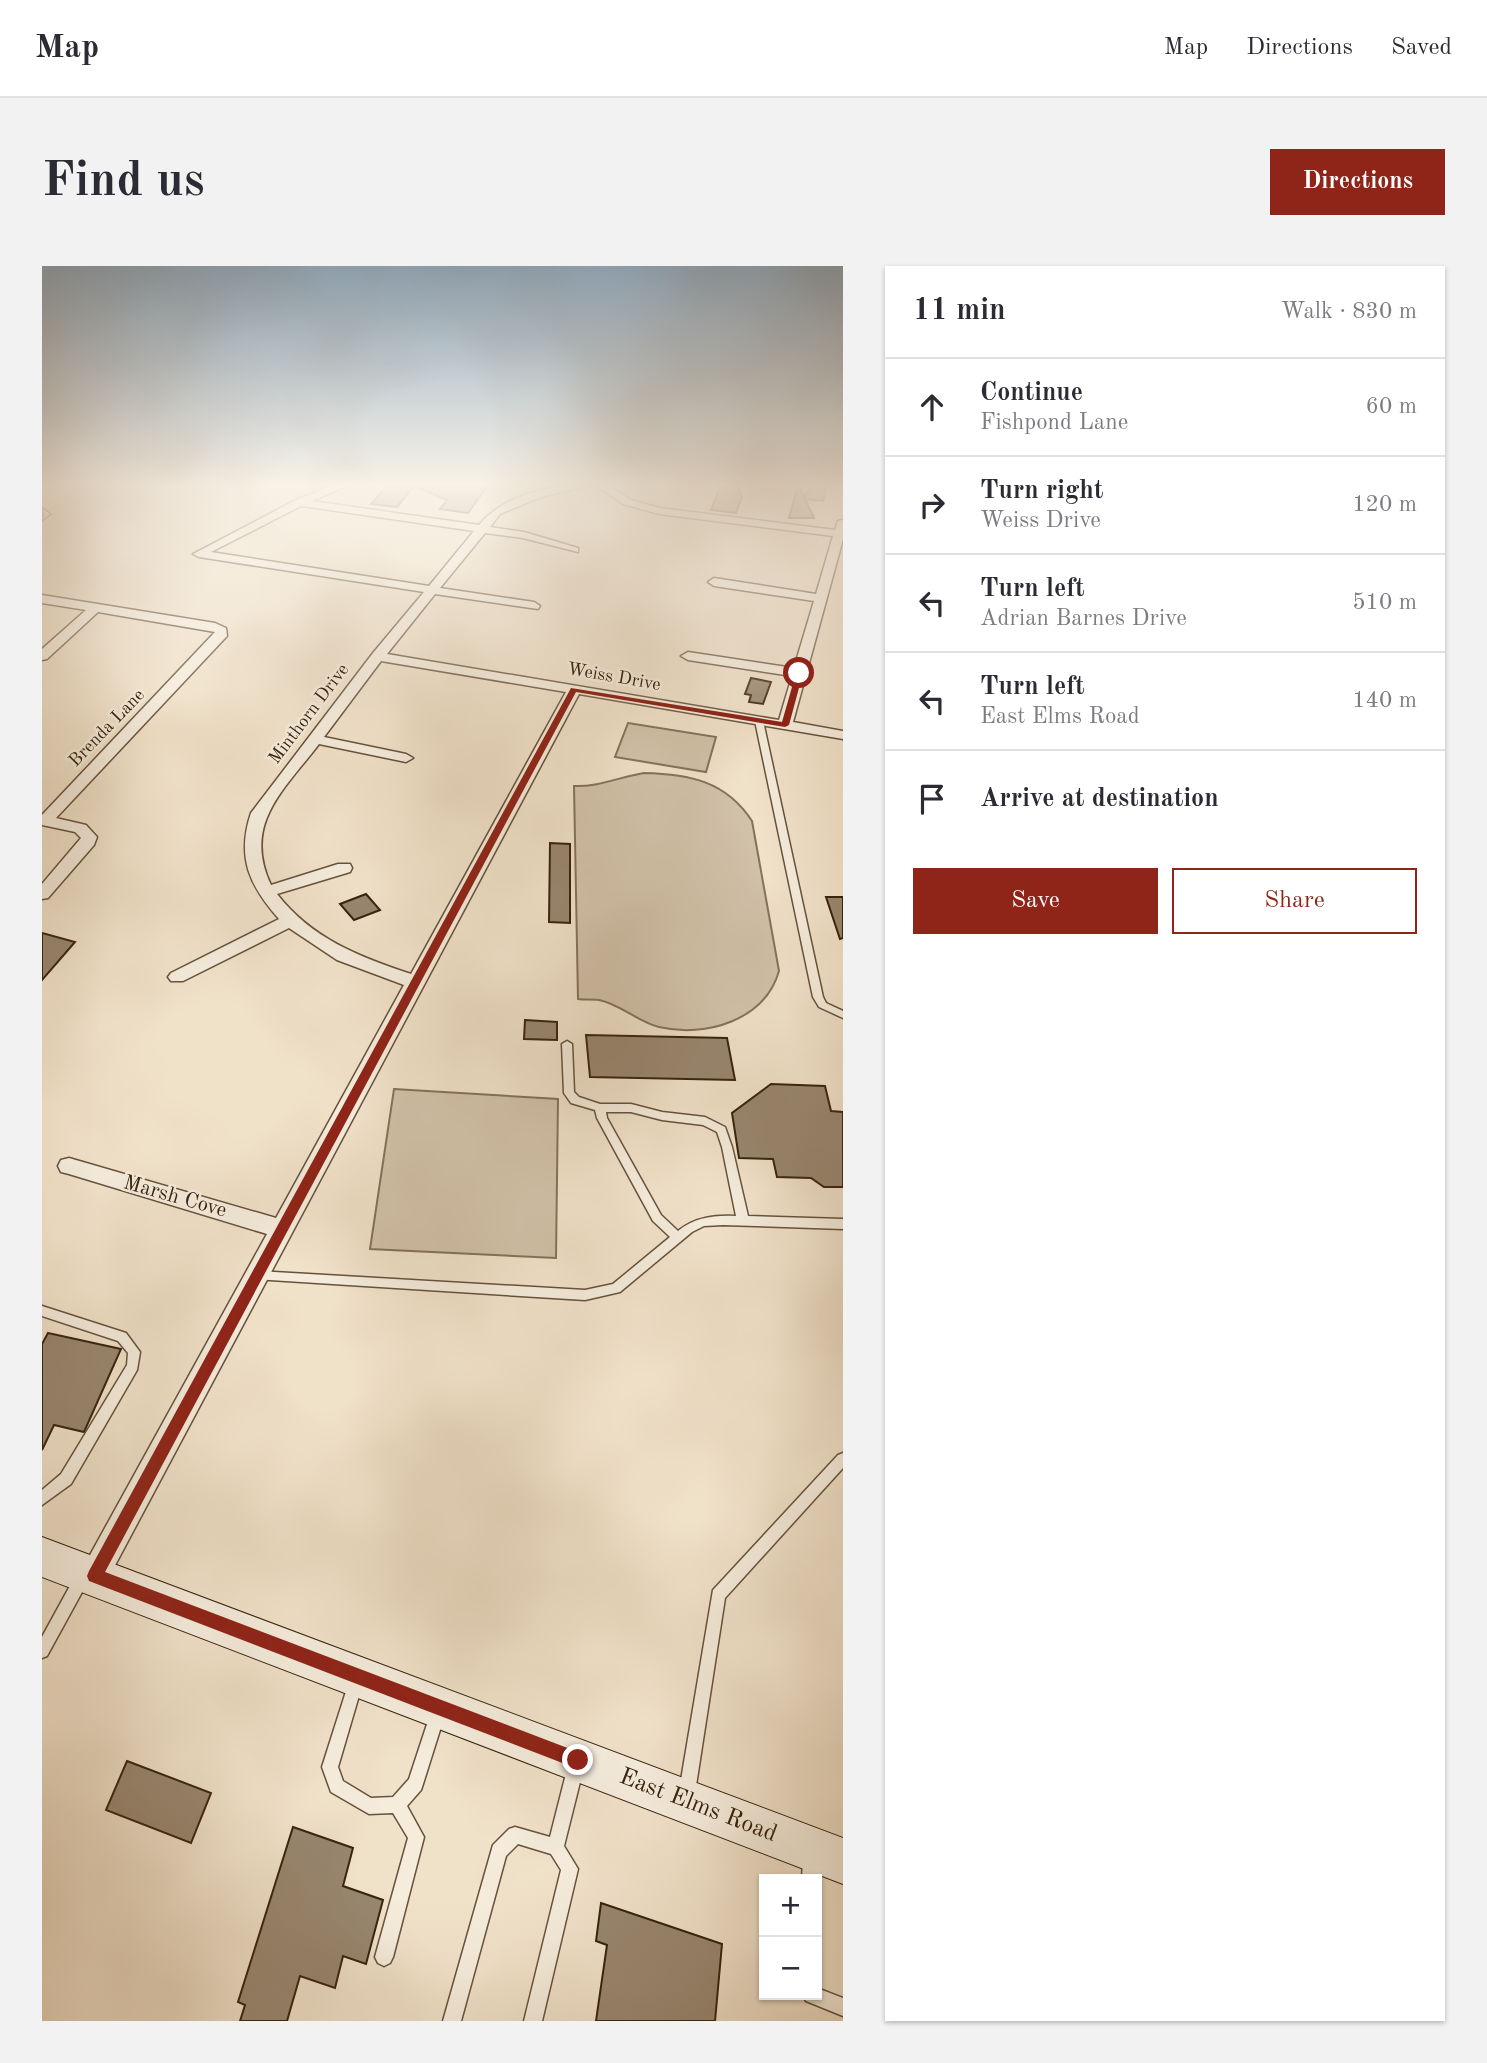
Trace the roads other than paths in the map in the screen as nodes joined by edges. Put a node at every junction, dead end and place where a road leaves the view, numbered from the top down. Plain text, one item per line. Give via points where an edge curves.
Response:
1 (282, 567) edge
2 (450, 567) edge
3 (830, 567) edge
4 (714, 582) dead end
5 (432, 590) junction
6 (820, 598) junction
7 (42, 599) edge
8 (534, 606) dead end
9 (95, 608) junction
10 (42, 656) edge
11 (378, 656) junction
12 (688, 656) dead end
13 (799, 673) junction
14 (574, 690) junction
15 (759, 721) junction
16 (785, 725) junction
17 (843, 734) edge
18 (314, 739) junction
19 (406, 758) dead end
20 (43, 820) edge
21 (344, 868) dead end
22 (265, 891) junction
23 (42, 894) edge
24 (289, 921) junction
25 (177, 977) dead end
26 (415, 982) junction
27 (843, 1015) edge
28 (568, 1044) dead end
29 (600, 1108) junction
30 (69, 1166) dead end
31 (743, 1221) junction
32 (843, 1224) edge
33 (281, 1229) junction
34 (678, 1238) junction
35 (256, 1276) junction
36 (42, 1311) edge
37 (843, 1459) edge
38 (42, 1498) edge
39 (42, 1557) edge
40 (90, 1574) junction
41 (42, 1651) edge
42 (358, 1676) junction
43 (439, 1707) junction
44 (578, 1760) junction
45 (686, 1801) junction
46 (397, 1804) junction
47 (556, 1847) junction
48 (822, 1863) edge
49 (384, 1957) dead end
50 (822, 1999) edge
51 (843, 2007) edge
52 (452, 2021) edge
53 (533, 2021) edge

1 - 5 street
2 - 5 street, Minthorn Drive
3 - 6 street
4 - 6 street
5 - 8 street
5 - 11 street, Minthorn Drive
6 - 13 street
7 - 9 street
9 - 10 street
9 - 20 street, Brenda Lane via 215,627 221,636
11 - 14 street, Weiss Drive
11 - 18 street, Minthorn Drive
12 - 13 street
13 - 16 street
14 - 15 street, Weiss Drive
14 - 26 street
15 - 16 street, Weiss Drive
15 - 27 lane via 818,997 822,1005
16 - 17 street, Weiss Drive
18 - 19 street
18 - 22 street, Minthorn Drive via 259,813 252,833 251,852
20 - 23 street, Brenda Lane via 80,828 89,837
21 - 22 street
22 - 24 street, Minthorn Drive
24 - 25 street
24 - 26 street, Minthorn Drive via 342,956
26 - 33 street
28 - 29 lane via 569,1093 575,1100
29 - 31 lane via 631,1108 705,1121 721,1130
29 - 34 lane via 657,1218
30 - 33 street, Marsh Cove
31 - 32 lane
31 - 34 lane via 703,1222
33 - 35 street
34 - 35 lane via 617,1287 585,1294
35 - 40 street
36 - 38 lane via 122,1337 134,1352 133,1366 66,1479
37 - 45 lane via 718,1595
39 - 40 main road, East Elms Road
40 - 41 lane
40 - 42 main road, East Elms Road
42 - 43 main road, East Elms Road
42 - 46 lane via 330,1767 337,1786 369,1806
43 - 44 main road, East Elms Road
43 - 46 lane via 415,1784
44 - 45 main road, East Elms Road
44 - 47 lane
45 - 48 main road, East Elms Road
46 - 49 lane via 416,1837
47 - 52 lane via 515,1835 499,1851
47 - 53 lane via 570,1870
50 - 51 lane

